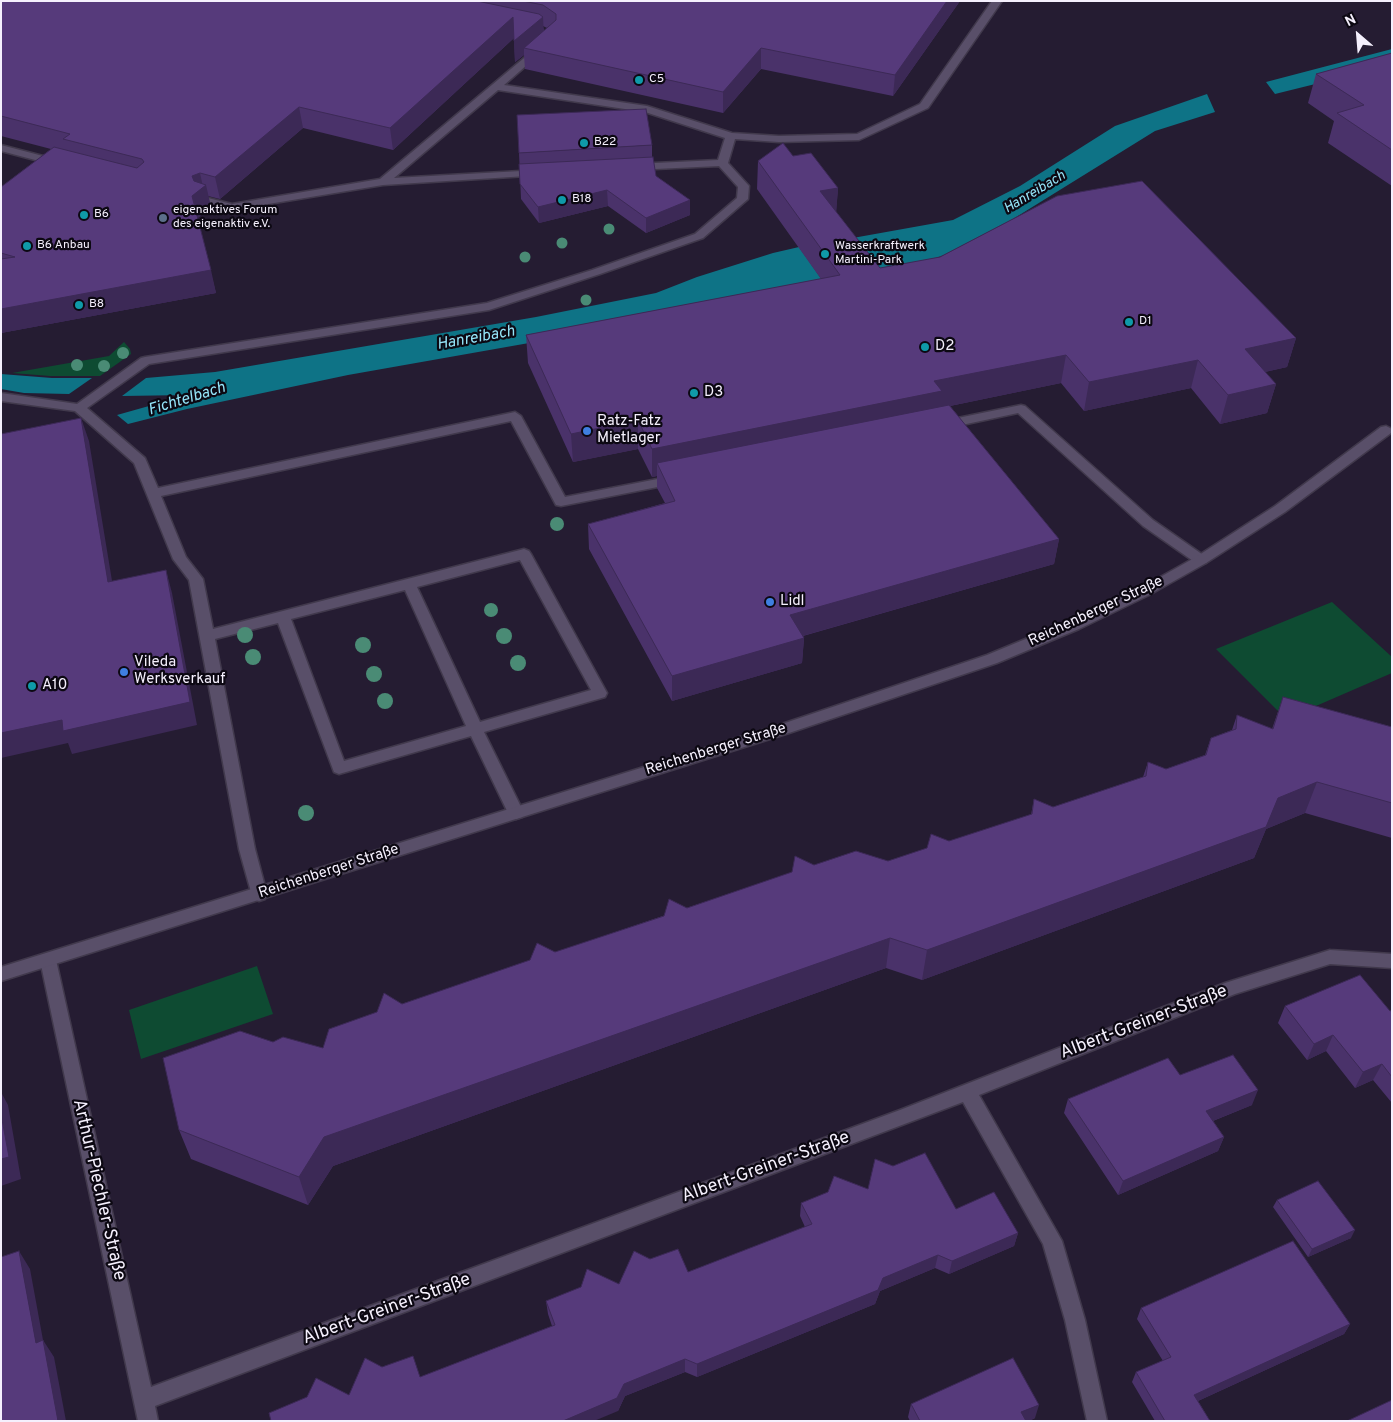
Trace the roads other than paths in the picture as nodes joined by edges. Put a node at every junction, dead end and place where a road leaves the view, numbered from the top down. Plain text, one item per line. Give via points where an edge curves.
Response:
1 (997, 1) edge
2 (548, 43) edge
3 (498, 87) junction
4 (731, 136) junction
5 (1, 148) edge
6 (722, 163) junction
7 (627, 167) edge
8 (549, 172) edge
9 (44, 174) edge
10 (383, 182) junction
11 (204, 200) edge
12 (1, 397) edge
13 (79, 408) junction
14 (932, 427) edge
15 (1386, 430) dead end
16 (688, 477) edge
17 (154, 493) junction
18 (1200, 560) junction
19 (409, 584) junction
20 (283, 618) junction
21 (207, 636) junction
22 (475, 729) junction
23 (516, 813) junction
24 (260, 894) junction
25 (48, 960) junction
26 (1392, 961) edge
27 (1, 974) edge
28 (967, 1092) junction
29 (144, 1400) junction
30 (148, 1421) edge
31 (1097, 1421) edge

1 - 4 street via 924,106 859,137 779,139
2 - 3 street
3 - 4 street via 647,109
3 - 10 street
4 - 6 street
5 - 9 street via 63,164
6 - 7 street
6 - 13 street via 744,186 742,198 699,236 489,306 145,361
8 - 10 street
10 - 11 street via 232,208
12 - 13 street
13 - 17 street via 140,461
14 - 18 street via 1021,409 1148,523
15 - 18 street, Reichenberger Straße via 1280,509
16 - 17 street via 561,502 515,416
17 - 21 street via 180,559 196,579
18 - 23 street, Reichenberger Straße via 1144,592 992,659 784,729
19 - 20 street
19 - 22 street
19 - 22 street via 524,554 600,693
20 - 21 street
20 - 22 street via 339,768
21 - 24 street via 247,849
22 - 23 street
23 - 24 street, Reichenberger Straße
24 - 25 street, Reichenberger Straße
25 - 27 street, Reichenberger Straße
25 - 29 street, Arthur-Piechler-Straße
26 - 28 street, Albert-Greiner-Straße via 1321,960 1232,988
28 - 29 street, Albert-Greiner-Straße
28 - 31 street via 1052,1241 1075,1320
29 - 30 street, Arthur-Piechler-Straße

